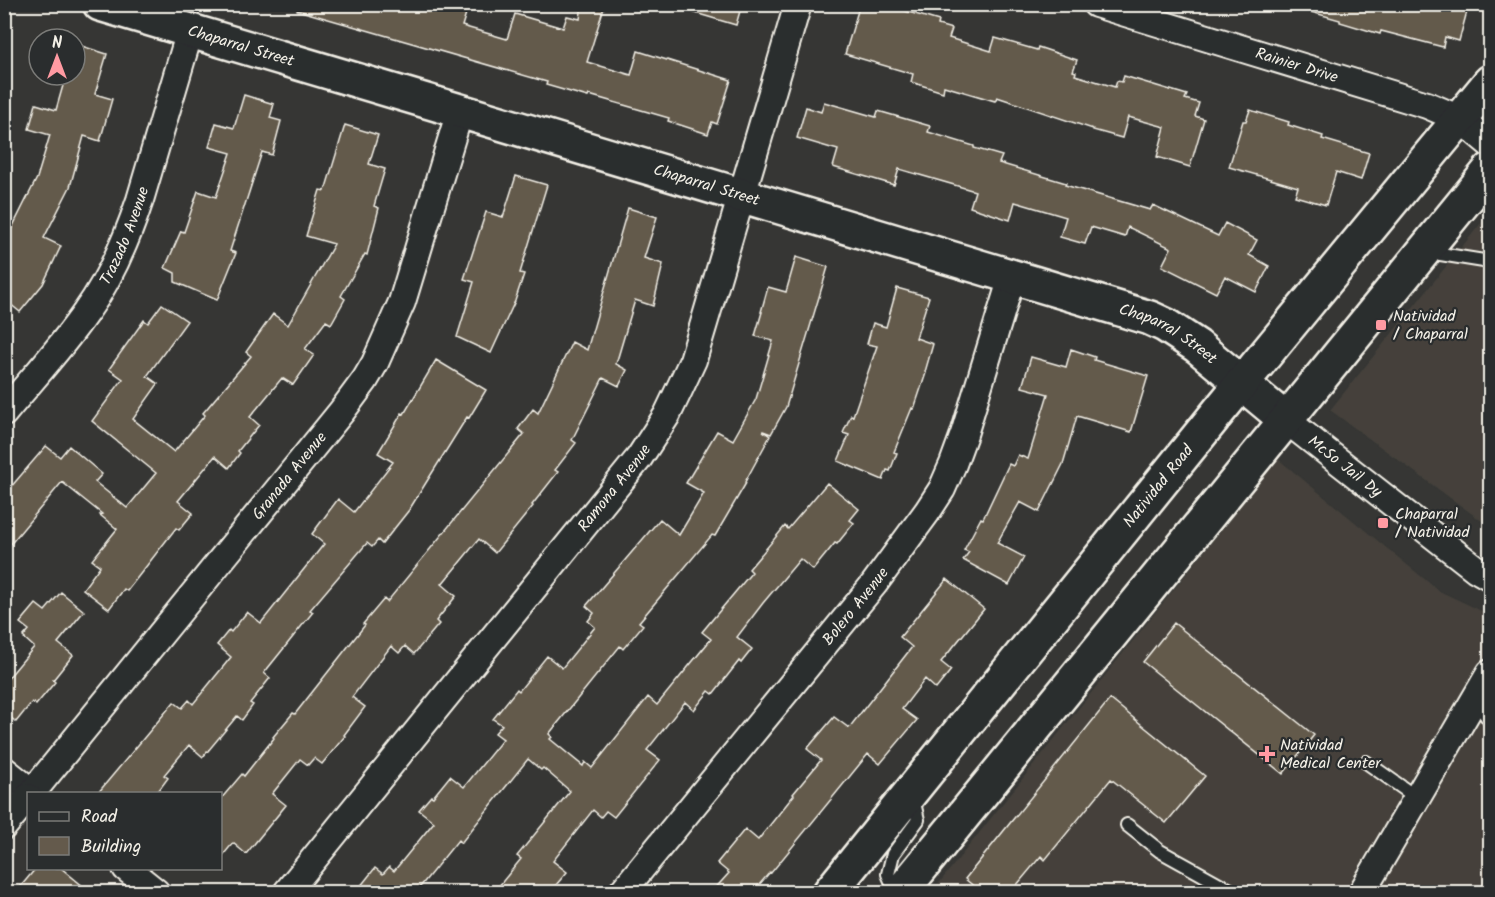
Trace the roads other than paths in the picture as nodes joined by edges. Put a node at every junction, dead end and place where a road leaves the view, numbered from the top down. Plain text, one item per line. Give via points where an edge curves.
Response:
1 (100, 4) edge
2 (798, 4) edge
3 (1096, 4) edge
4 (190, 31) junction
5 (1491, 82) edge
6 (460, 111) junction
7 (1460, 119) junction
8 (1491, 144) edge
9 (1491, 170) edge
10 (742, 195) junction
11 (1424, 252) junction
12 (1491, 262) edge
13 (1012, 277) junction
14 (1242, 384) junction
15 (4, 413) edge
16 (1286, 420) junction
17 (1491, 577) edge
18 (1491, 674) edge
19 (1475, 700) junction
20 (1491, 721) edge
21 (1366, 762) dead end
22 (4, 770) edge
23 (912, 790) junction
24 (29, 792) edge
25 (33, 792) edge
26 (1418, 798) junction
27 (27, 799) edge
28 (1127, 825) dead end
29 (4, 826) edge
30 (128, 870) edge
31 (156, 892) edge
32 (287, 892) edge
33 (622, 892) edge
34 (830, 892) edge
35 (898, 892) edge
36 (1234, 892) edge
37 (1362, 892) edge

1 - 4 main road, Chaparral Street
2 - 10 street, Ramona Avenue
3 - 7 street, Rainier Drive via 1427,105
4 - 6 main road, Chaparral Street
4 - 15 street, Trazado Avenue via 140,200 119,255 86,312
5 - 7 main road, Natividad Road
6 - 10 main road, Chaparral Street
6 - 25 street, Granada Avenue via 402,302 365,380
7 - 8 street, Rainier Drive
7 - 14 main road, Natividad Road
9 - 11 main road
10 - 13 main road, Chaparral Street
10 - 32 street, Ramona Avenue via 693,360 653,437
11 - 12 lane
11 - 16 main road
13 - 14 main road, Chaparral Street via 1165,325 1182,334
13 - 33 street, Bolero Avenue via 964,434 942,489 874,584
14 - 16 main road, Chaparral Street
14 - 23 main road, Natividad Road
16 - 17 street, McSo Jail Dy
16 - 35 main road
18 - 19 street
19 - 20 lane
19 - 26 street
21 - 26 lane
22 - 24 street
23 - 34 main road, Natividad Road
23 - 35 lane via 918,820 893,854 888,874
26 - 37 street
27 - 29 street, Granada Avenue
28 - 36 lane via 1160,851
30 - 31 street

